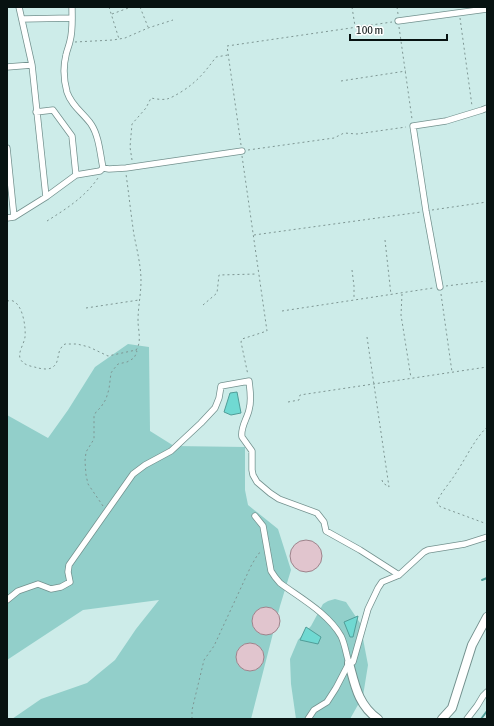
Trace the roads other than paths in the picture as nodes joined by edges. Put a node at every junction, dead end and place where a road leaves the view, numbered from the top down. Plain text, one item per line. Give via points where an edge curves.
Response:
1 (19, 7) edge
2 (72, 7) edge
3 (487, 8) edge
4 (72, 18) junction
5 (22, 19) junction
6 (398, 21) road end
7 (32, 64) junction
8 (7, 67) edge
9 (487, 108) edge
10 (36, 112) junction
11 (7, 148) edge
12 (242, 151) road end
13 (101, 169) junction
14 (76, 176) junction
15 (46, 197) junction
16 (7, 218) edge
17 (14, 218) junction
18 (440, 287) road end
19 (255, 516) dead end
20 (487, 536) edge
21 (399, 575) junction
22 (7, 600) edge
23 (487, 618) edge
24 (349, 663) junction
25 (487, 692) edge
26 (308, 719) edge
27 (378, 719) edge
28 (442, 719) edge
29 (467, 719) edge

1 - 5 street
2 - 4 street
3 - 6 street
4 - 5 street
4 - 13 street via 72,31 64,66 65,83 75,106 96,134
5 - 7 street
7 - 8 street
7 - 10 street
9 - 18 street via 413,126
10 - 14 street via 53,110 72,136
10 - 15 street
11 - 17 street
12 - 13 street via 126,168
13 - 14 street
14 - 15 street
15 - 17 street
16 - 17 street
19 - 24 street via 263,526 271,571 280,583 333,624 341,637
20 - 21 street via 465,544 428,550
21 - 22 street via 326,531 324,522 316,513 279,499 254,478 252,451 242,437 250,408 249,381 221,386 215,408 201,423 172,451 133,474 69,565 70,582 61,588 51,589 38,584 18,591
21 - 24 street via 382,582 378,588 368,609 353,662
23 - 28 street via 472,645 452,708
24 - 26 street via 327,702 314,710
24 - 27 street via 358,695 366,708
25 - 29 street

